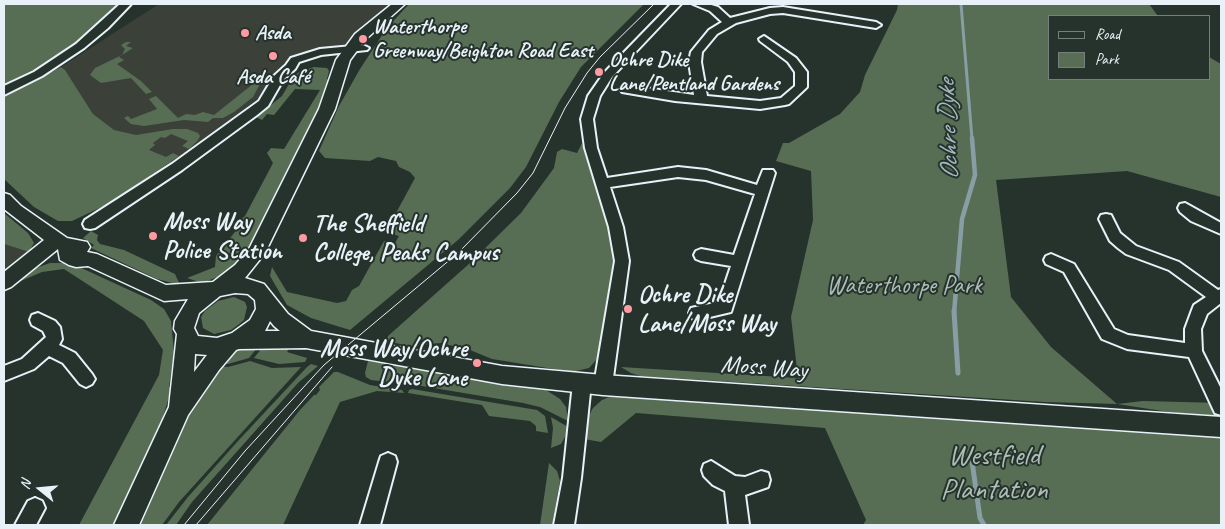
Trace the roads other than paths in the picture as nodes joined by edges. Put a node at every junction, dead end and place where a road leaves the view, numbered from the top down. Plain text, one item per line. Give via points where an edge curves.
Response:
1 (126, 4) edge
2 (399, 4) edge
3 (676, 4) edge
4 (698, 4) edge
5 (729, 23) junction
6 (876, 25) dead end
7 (764, 39) dead end
8 (353, 54) junction
9 (626, 89) dead end
10 (4, 91) edge
11 (701, 99) junction
12 (768, 173) dead end
13 (603, 183) junction
14 (762, 191) junction
15 (4, 199) edge
16 (1185, 208) dead end
17 (1106, 219) dead end
18 (90, 224) dead end
19 (1221, 229) edge
20 (63, 243) junction
21 (256, 253) junction
22 (701, 255) dead end
23 (1051, 260) dead end
24 (739, 262) junction
25 (4, 282) edge
26 (217, 289) junction
27 (164, 293) junction
28 (1219, 296) edge
29 (264, 297) junction
30 (697, 312) dead end
31 (38, 320) dead end
32 (185, 328) junction
33 (306, 339) junction
34 (234, 342) junction
35 (48, 347) junction
36 (1194, 351) junction
37 (4, 374) edge
38 (86, 379) dead end
39 (592, 384) junction
40 (1221, 407) edge
41 (180, 408) junction
42 (1221, 427) edge
43 (388, 462) dead end
44 (711, 470) dead end
45 (761, 480) dead end
46 (734, 485) junction
47 (35, 508) dead end
48 (24, 525) edge
49 (126, 525) edge
50 (370, 525) edge
51 (564, 525) edge
52 (739, 525) edge

1 - 10 street via 80,46 38,74
2 - 8 street
3 - 13 street via 608,75 594,96 587,119 588,133
4 - 5 street via 714,9
5 - 6 street via 770,10 783,10 853,24
5 - 11 street via 713,32 697,52 695,62
7 - 11 street via 798,66 802,80 795,94 785,101 760,105
8 - 18 street via 291,67 278,78 267,99 253,112
8 - 21 street via 341,85 335,88
9 - 11 street
12 - 14 street
13 - 14 street via 688,172
13 - 39 street via 620,241 622,261
14 - 24 street
15 - 20 street
16 - 19 street
17 - 28 street via 1115,237 1123,244 1174,266
20 - 25 street
20 - 27 street via 68,255 76,260 90,259
21 - 26 street via 242,270
21 - 29 street
22 - 24 street
23 - 36 street via 1069,268 1108,334 1127,342
24 - 30 street via 725,307
26 - 27 street
26 - 29 street via 242,284
26 - 32 street via 192,307
27 - 32 street
28 - 36 street via 1200,310 1193,329
29 - 33 street, Moss Way via 282,320
29 - 34 street via 266,309 257,326
31 - 35 street via 54,332 54,339
32 - 34 street via 198,346 217,347
32 - 41 street
33 - 34 street, Moss Way
33 - 39 street, Moss Way via 502,375
34 - 41 street via 212,364
35 - 37 street via 28,364
35 - 38 street via 69,358
36 - 40 street
39 - 42 street, Moss Way
39 - 51 street
41 - 49 street
43 - 50 street
44 - 46 street
45 - 46 street via 745,486
46 - 52 street
47 - 48 street

